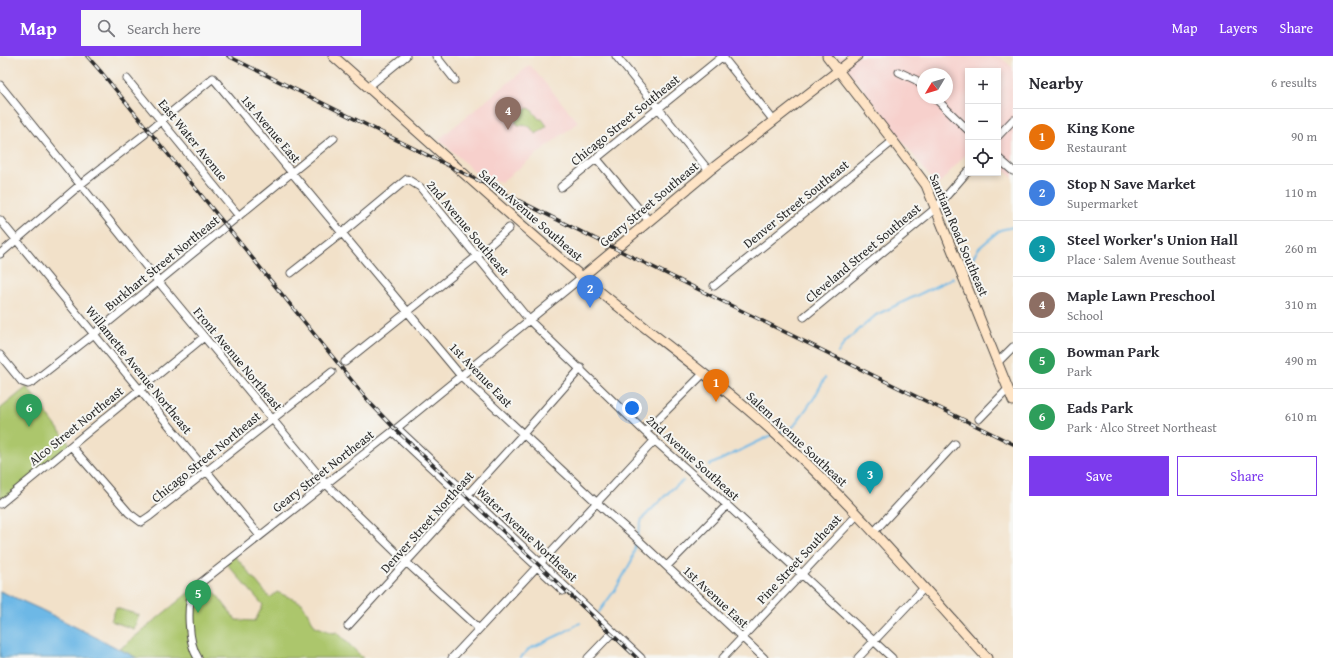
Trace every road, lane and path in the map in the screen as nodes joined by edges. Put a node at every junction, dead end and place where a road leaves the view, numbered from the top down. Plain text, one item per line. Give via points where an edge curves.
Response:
1 (333, 56) edge
2 (406, 56) edge
3 (436, 56) edge
4 (616, 56) edge
5 (722, 56) edge
6 (827, 56) edge
7 (857, 56) edge
8 (839, 71) junction
9 (899, 72) dead end
10 (127, 79) dead end
11 (455, 80) dead end
12 (917, 81) edge
13 (0, 85) edge
14 (368, 87) junction
15 (941, 104) edge
16 (658, 108) junction
17 (1013, 120) edge
18 (162, 121) junction
19 (774, 121) junction
20 (965, 127) edge
21 (151, 129) dead end
22 (1001, 133) edge
23 (145, 134) dead end
24 (334, 138) dead end
25 (894, 140) junction
26 (597, 159) junction
27 (1001, 161) edge
28 (709, 170) junction
29 (1013, 171) edge
30 (292, 173) junction
31 (965, 174) edge
32 (81, 184) junction
33 (561, 188) dead end
34 (936, 208) junction
35 (239, 216) junction
36 (0, 220) edge
37 (649, 221) junction
38 (509, 228) dead end
39 (342, 234) junction
40 (16, 240) junction
41 (0, 254) edge
42 (476, 257) junction
43 (291, 273) dead end
44 (582, 277) junction
45 (158, 281) junction
46 (714, 286) dead end
47 (408, 312) junction
48 (804, 317) dead end
49 (529, 320) junction
50 (94, 334) junction
51 (204, 337) junction
52 (1013, 347) edge
53 (0, 355) edge
54 (345, 362) dead end
55 (998, 362) junction
56 (581, 368) junction
57 (332, 372) dead end
58 (704, 373) junction
59 (461, 376) junction
60 (1008, 389) junction
61 (140, 390) junction
62 (1013, 400) edge
63 (273, 419) junction
64 (979, 419) dead end
65 (395, 430) junction
66 (646, 432) junction
67 (523, 434) junction
68 (655, 440) junction
69 (955, 444) dead end
70 (71, 446) junction
71 (206, 471) junction
72 (326, 484) junction
73 (466, 497) junction
74 (596, 502) junction
75 (0, 504) edge
76 (727, 505) junction
77 (857, 515) junction
78 (874, 533) junction
79 (260, 536) junction
80 (406, 562) junction
81 (538, 564) junction
82 (666, 566) junction
83 (802, 574) junction
84 (924, 588) junction
85 (348, 626) dead end
86 (479, 629) junction
87 (612, 634) junction
88 (742, 637) junction
89 (874, 642) junction
90 (198, 658) edge
91 (452, 658) edge
92 (588, 658) edge
93 (634, 658) edge
94 (641, 658) edge
95 (723, 658) edge
96 (764, 658) edge
97 (858, 658) edge
98 (892, 658) edge
99 (987, 658) edge

1 - 14 main road, Salem Avenue Southeast
2 - 14 street
3 - 11 street
4 - 16 street
5 - 16 street, Chicago Street Southeast
5 - 19 street
6 - 8 main road, Santiam Road Southeast
7 - 8 main road, Geary Street Southeast
8 - 19 main road, Geary Street Southeast
8 - 25 main road, Santiam Road Southeast
9 - 12 street
10 - 18 street, East Water Avenue
13 - 32 street, Front Avenue Northeast
14 - 44 main road, Salem Avenue Southeast
15 - 20 street
16 - 26 street, Chicago Street Southeast
16 - 28 street
17 - 22 street
18 - 21 street
18 - 30 street, 1st Avenue East via 213,78
18 - 35 street, East Water Avenue
19 - 28 main road, Geary Street Southeast
23 - 32 street
24 - 30 street, Burkhart Street Northeast
25 - 34 main road, Santiam Road Southeast via 926,185
25 - 46 street, Denver Street Southeast
26 - 33 street, Chicago Street Southeast
26 - 37 street
27 - 29 street
28 - 37 main road, Geary Street Southeast
30 - 35 street, Burkhart Street Northeast
30 - 39 street, 1st Avenue East
31 - 34 street, Cleveland Street Southeast
32 - 40 street
32 - 45 street, Front Avenue Northeast
34 - 48 street, Cleveland Street Southeast
34 - 55 main road, Santiam Road Southeast
35 - 45 street, Burkhart Street Northeast
36 - 40 street, Willamette Avenue Northeast
37 - 44 main road, Geary Street Southeast
38 - 42 street
39 - 42 street, 2nd Avenue Southeast via 407,179 420,187
39 - 43 street
39 - 47 street, 1st Avenue East
40 - 41 street
40 - 50 street, Willamette Avenue Northeast
42 - 47 street
42 - 49 street, 2nd Avenue Southeast
44 - 49 street, Geary Street Southeast
44 - 58 main road, Salem Avenue Southeast
45 - 50 street, Burkhart Street Northeast
45 - 51 street, Front Avenue Northeast
47 - 54 street
47 - 59 street, 1st Avenue East
49 - 56 street, 2nd Avenue Southeast
49 - 59 street, Geary Street Southeast
50 - 53 street, Burkhart Street Northeast via 28,384 22,382
50 - 61 street, Willamette Avenue Northeast
51 - 61 street, Alco Street Northeast
51 - 63 street, Front Avenue Northeast
52 - 55 street
55 - 60 main road, Santiam Road Southeast
56 - 66 street, 2nd Avenue Southeast
56 - 67 street
57 - 63 street, Chicago Street Northeast
58 - 66 street
58 - 77 main road, Salem Avenue Southeast via 783,441
59 - 65 street, Geary Street Northeast
59 - 67 street, 1st Avenue East
60 - 62 main road, Santiam Road Southeast
60 - 64 street
61 - 70 street, Alco Street Northeast
61 - 71 street, Willamette Avenue Northeast
63 - 71 street, Chicago Street Northeast
63 - 72 street, Front Avenue Northeast
65 - 72 street, Geary Street Northeast
65 - 73 street, Water Avenue Northeast
66 - 68 street, 2nd Avenue Southeast
67 - 73 street, Denver Street Northeast
67 - 74 street, 1st Avenue East
68 - 74 street
68 - 76 street, 2nd Avenue Southeast
69 - 78 street
70 - 71 street, Chicago Street Northeast via 129,513 140,522
70 - 75 street, Alco Street Northeast
71 - 79 street, Willamette Avenue Northeast
72 - 79 street, Geary Street Northeast
72 - 80 street, Front Avenue Northeast
73 - 80 street, Denver Street Northeast
73 - 81 street, Water Avenue Northeast
74 - 81 street
74 - 82 street, 1st Avenue East
76 - 82 street
76 - 83 street, 2nd Avenue Southeast
77 - 78 main road, Salem Avenue Southeast
77 - 83 street, Pine Street Southeast
78 - 84 main road, Salem Avenue Southeast
79 - 90 street, Geary Street Northeast via 194,588 189,622
80 - 85 street, Denver Street Northeast
80 - 86 street, Front Avenue Northeast
81 - 86 street
81 - 87 street, Water Avenue Northeast
82 - 88 street, 1st Avenue East
83 - 88 street, Pine Street Southeast
83 - 89 street, 2nd Avenue Southeast
84 - 89 street
84 - 99 main road, Salem Avenue Southeast
86 - 91 street
87 - 92 street
87 - 93 street, Water Avenue Northeast
87 - 94 street, Water Avenue Northeast
88 - 95 street, Pine Street Southeast
88 - 96 street, 1st Avenue East
89 - 97 street
89 - 98 street, 2nd Avenue Southeast

